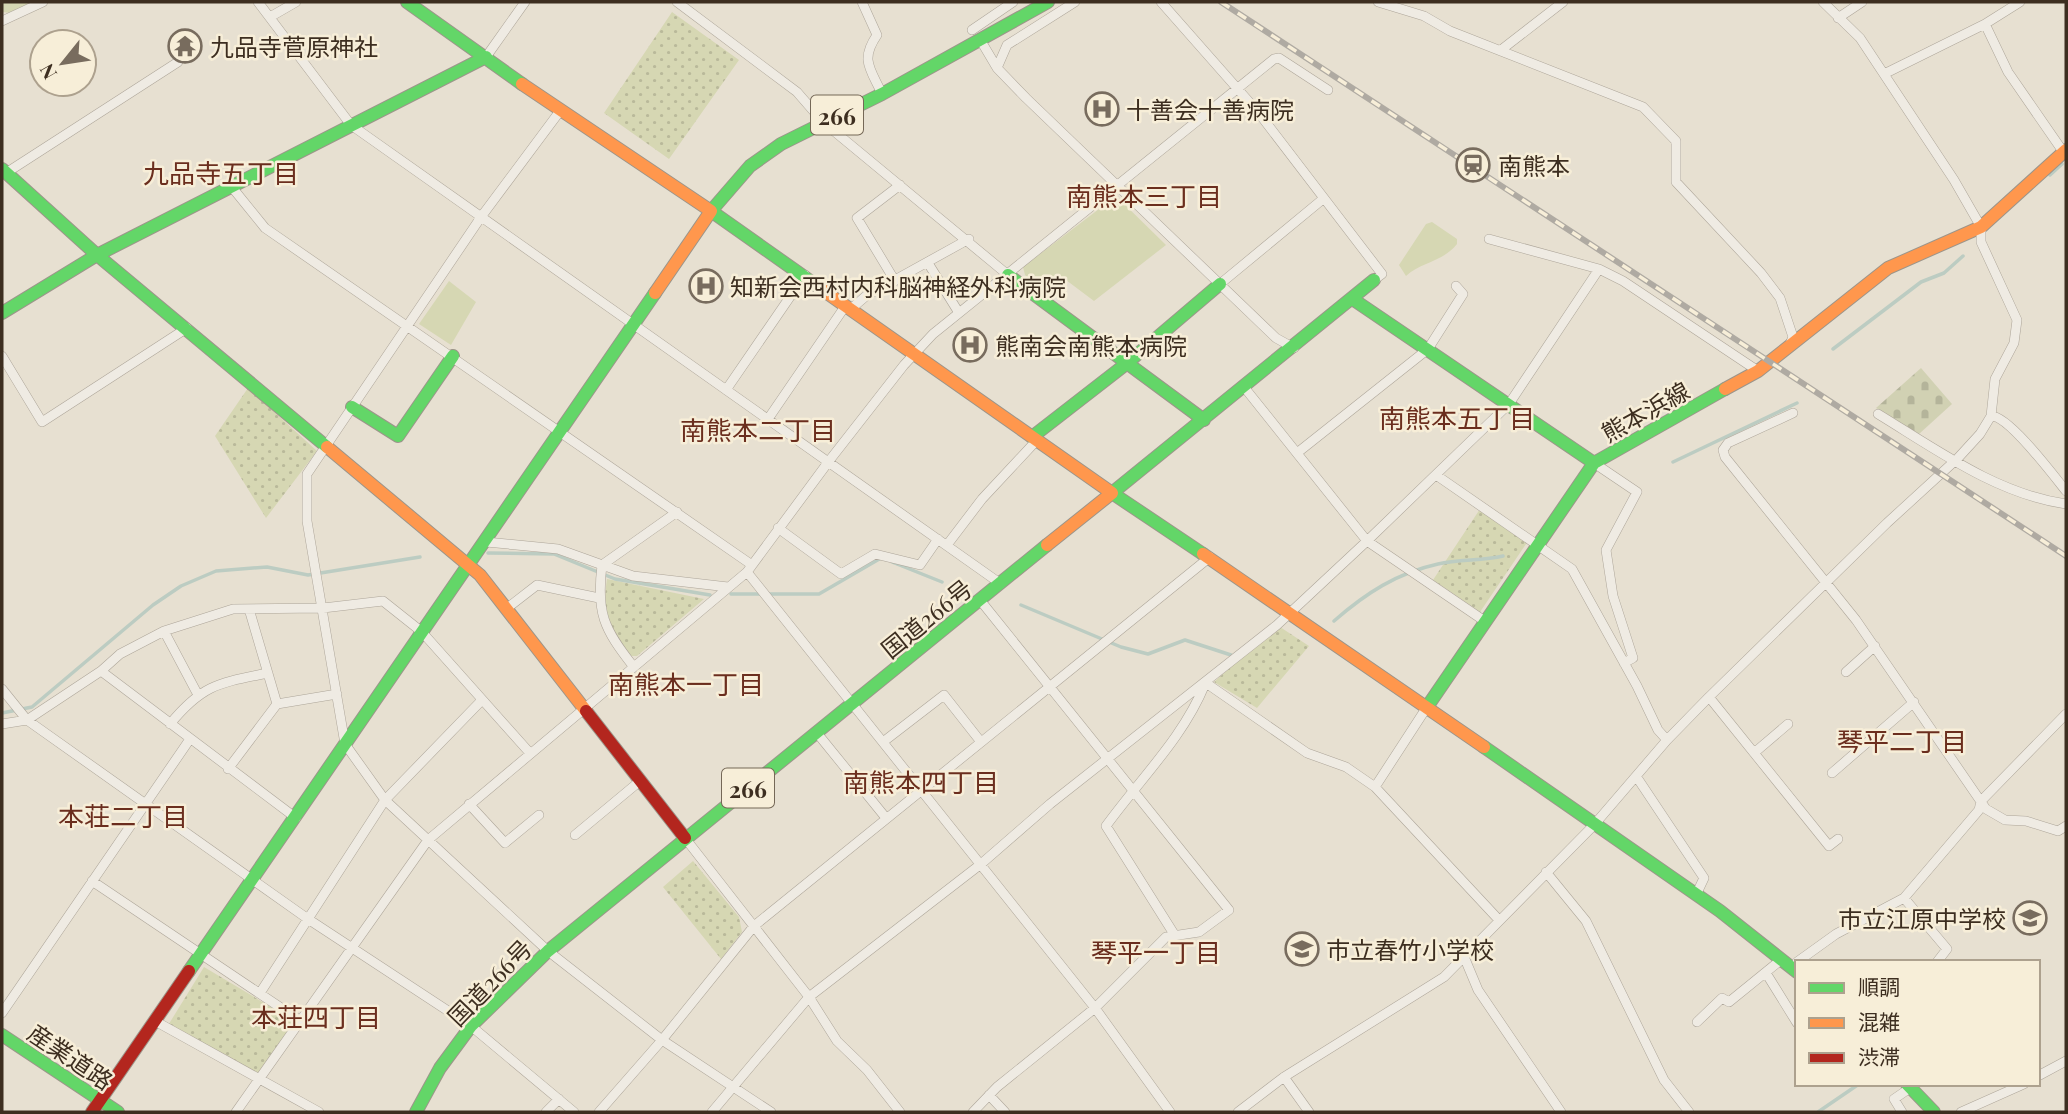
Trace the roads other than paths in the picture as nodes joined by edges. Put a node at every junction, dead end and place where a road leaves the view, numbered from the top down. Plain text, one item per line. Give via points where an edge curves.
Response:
1 (43, 2) edge
2 (258, 2) edge
3 (296, 2) edge
4 (407, 2) edge
5 (525, 2) edge
6 (677, 2) edge
7 (862, 2) edge
8 (1013, 2) edge
9 (1048, 2) edge
10 (1075, 2) edge
11 (1161, 2) edge
12 (1378, 2) edge
13 (1563, 2) edge
14 (1823, 2) edge
15 (1862, 2) edge
16 (2020, 2) edge
17 (270, 17) junction
18 (1838, 18) junction
19 (2, 21) edge
20 (1985, 24) junction
21 (972, 30) dead end
22 (981, 41) junction
23 (1501, 50) junction
24 (486, 57) junction
25 (178, 62) dead end
26 (997, 68) junction
27 (1884, 74) junction
28 (1238, 87) junction
29 (1328, 90) dead end
30 (882, 94) junction
31 (561, 111) junction
32 (823, 122) junction
33 (351, 125) junction
34 (2064, 155) edge
35 (4, 171) edge
36 (1116, 184) junction
37 (231, 186) junction
38 (900, 186) junction
39 (1323, 199) junction
40 (711, 211) junction
41 (481, 217) junction
42 (1981, 228) junction
43 (969, 239) junction
44 (1489, 239) dead end
45 (97, 255) junction
46 (928, 263) junction
47 (1600, 269) junction
48 (805, 275) junction
49 (1008, 275) junction
50 (1374, 280) joint
51 (895, 281) junction
52 (1220, 284) junction
53 (1456, 286) dead end
54 (1354, 300) junction
55 (850, 306) junction
56 (2, 313) edge
57 (959, 313) junction
58 (406, 324) junction
59 (631, 325) junction
60 (187, 328) junction
61 (1294, 348) junction
62 (1428, 349) junction
63 (1788, 349) junction
64 (914, 353) junction
65 (2, 356) edge
66 (453, 356) junction
67 (1126, 364) junction
68 (1758, 371) junction
69 (1244, 387) junction
70 (726, 390) junction
71 (1509, 404) junction
72 (352, 407) junction
73 (1793, 413) dead end
74 (1878, 414) dead end
75 (1991, 416) junction
76 (768, 419) junction
77 (1204, 421) junction
78 (560, 431) junction
79 (1035, 438) junction
80 (326, 447) junction
81 (1297, 453) junction
82 (829, 461) junction
83 (1955, 461) junction
84 (1594, 463) junction
85 (1436, 475) junction
86 (2066, 491) edge
87 (1112, 493) junction
88 (2066, 504) edge
89 (677, 512) junction
90 (778, 528) junction
91 (938, 539) junction
92 (1367, 541) junction
93 (486, 542) junction
94 (947, 545) junction
95 (1540, 545) junction
96 (1210, 558) junction
97 (602, 565) junction
98 (468, 566) junction
99 (749, 568) junction
100 (1826, 583) junction
101 (1001, 584) junction
102 (728, 587) junction
103 (599, 598) junction
104 (981, 600) junction
105 (323, 608) junction
106 (506, 608) junction
107 (249, 609) junction
108 (1292, 613) junction
109 (1486, 622) junction
110 (164, 631) junction
111 (422, 632) junction
112 (1875, 646) junction
113 (1625, 663) junction
114 (633, 666) junction
115 (101, 671) junction
116 (1846, 672) dead end
117 (268, 673) junction
118 (1206, 683) junction
119 (1050, 686) junction
120 (2, 689) edge
121 (337, 694) junction
122 (198, 695) junction
123 (1709, 697) junction
124 (482, 700) junction
125 (6, 702) edge
126 (1914, 702) junction
127 (277, 704) junction
128 (853, 704) junction
129 (1427, 707) junction
130 (583, 708) junction
131 (2066, 714) edge
132 (27, 720) junction
133 (2, 724) edge
134 (170, 724) junction
135 (1788, 724) dead end
136 (817, 733) junction
137 (190, 740) junction
138 (1667, 740) junction
139 (883, 742) junction
140 (981, 742) junction
141 (345, 744) junction
142 (528, 752) junction
143 (1754, 753) junction
144 (1108, 759) junction
145 (228, 769) junction
146 (1832, 773) dead end
147 (1636, 776) junction
148 (640, 781) junction
149 (1375, 787) junction
150 (922, 789) junction
151 (1134, 789) junction
152 (386, 800) junction
153 (1980, 801) junction
154 (144, 803) junction
155 (469, 804) junction
156 (539, 815) dead end
157 (296, 818) junction
158 (886, 818) junction
159 (1594, 825) junction
160 (2066, 827) edge
161 (575, 835) dead end
162 (685, 838) junction
163 (1838, 839) dead end
164 (428, 840) junction
165 (981, 864) junction
166 (1546, 872) junction
167 (253, 879) junction
168 (92, 881) junction
169 (1696, 895) junction
170 (1904, 898) junction
171 (308, 919) junction
172 (1499, 920) junction
173 (754, 926) junction
174 (1174, 934) junction
175 (351, 946) junction
176 (548, 951) junction
177 (201, 954) junction
178 (1465, 959) junction
179 (1799, 960) edge
180 (1939, 960) edge
181 (1793, 964) edge
182 (1766, 973) junction
183 (260, 993) junction
184 (809, 997) junction
185 (1095, 1008) junction
186 (2, 1013) edge
187 (299, 1020) junction
188 (155, 1021) junction
189 (1795, 1021) edge
190 (1698, 1022) dead end
191 (471, 1026) junction
192 (2, 1035) edge
193 (662, 1040) junction
194 (2066, 1060) edge
195 (2040, 1075) edge
196 (1284, 1077) junction
197 (258, 1079) junction
198 (2020, 1086) edge
199 (734, 1087) junction
200 (1913, 1087) edge
201 (989, 1095) junction
202 (559, 1099) junction
203 (100, 1101) junction
204 (92, 1112) edge
205 (118, 1112) edge
206 (236, 1112) edge
207 (319, 1112) edge
208 (416, 1112) edge
209 (545, 1112) edge
210 (574, 1112) edge
211 (599, 1112) edge
212 (712, 1112) edge
213 (771, 1112) edge
214 (900, 1112) edge
215 (973, 1112) edge
216 (1005, 1112) edge
217 (1170, 1112) edge
218 (1238, 1112) edge
219 (1309, 1112) edge
220 (1561, 1112) edge
221 (1689, 1112) edge
222 (1902, 1112) edge
223 (1934, 1112) edge
224 (1961, 1112) edge

1 - 19 street
2 - 17 street
3 - 17 street
4 - 24 main road
5 - 24 street
6 - 32 street via 797,92
7 - 30 street via 877,35 866,59
8 - 21 street
9 - 22 main road, 266
10 - 26 street via 1007,45
11 - 28 street
12 - 23 street via 1424,16
13 - 23 street
14 - 18 street
15 - 18 street
16 - 20 street
17 - 33 street
18 - 27 street via 1860,38
20 - 27 street
20 - 34 street via 2008,72
22 - 26 street
22 - 30 main road, 266
23 - 63 street via 1643,107 1676,141 1676,182 1780,298 1793,337
24 - 31 main road
24 - 33 main road
25 - 35 street
26 - 36 street
27 - 42 street
28 - 29 street via 1279,58
28 - 36 street
28 - 39 street
30 - 32 main road, 266
31 - 40 main road
31 - 41 street
32 - 38 street
32 - 40 main road, 266 via 750,166
33 - 37 main road
33 - 41 street
34 - 42 main road, 熊本浜線
35 - 45 main road
36 - 49 street
36 - 52 street
37 - 45 main road
37 - 58 street via 265,228
38 - 43 street
38 - 51 street via 857,218
39 - 50 street via 1382,274
39 - 52 street
40 - 48 main road
40 - 59 main road
41 - 58 street
41 - 59 street
42 - 63 main road, 熊本浜線 via 1888,268
42 - 75 street via 1980,242 2017,320 2014,343 1997,374
43 - 46 street
43 - 49 street
44 - 47 street
45 - 56 main road
45 - 60 main road
46 - 51 street
46 - 57 street
47 - 68 street
47 - 71 street
48 - 55 main road
48 - 70 street
49 - 57 street
49 - 67 main road
50 - 54 main road
51 - 55 street
52 - 61 street via 1276,338
52 - 67 main road
53 - 62 street via 1463,294
54 - 61 main road
54 - 62 main road, 熊本浜線
55 - 64 main road
55 - 76 street
57 - 64 street
58 - 66 street
58 - 72 street
59 - 70 street
59 - 78 main road
60 - 65 street via 42,422
60 - 80 main road
61 - 69 main road
62 - 71 main road, 熊本浜線
62 - 81 street
63 - 68 main road, 熊本浜線
64 - 79 main road
64 - 82 street
66 - 72 main road via 398,436
66 - 78 street
67 - 77 main road
67 - 79 main road
68 - 84 main road, 熊本浜線
69 - 77 main road
69 - 81 street
70 - 76 street
71 - 84 main road, 熊本浜線
71 - 85 street
72 - 80 street
73 - 100 street via 1728,443 1723,454
74 - 83 street
75 - 83 street
75 - 86 street via 2001,418 2017,434
76 - 82 street
77 - 87 main road
78 - 89 street
78 - 93 main road
79 - 87 main road
79 - 94 street
80 - 98 main road
80 - 105 street via 307,474 305,491
81 - 92 street
82 - 90 street
82 - 91 street
83 - 88 street via 2018,493
83 - 100 street
84 - 95 main road
84 - 113 street via 1637,492 1606,550 1613,596 1633,658
85 - 92 street
85 - 95 street
87 - 96 main road
87 - 101 main road, 国道266号 / 266
89 - 97 street
89 - 99 street
90 - 91 street via 841,574 875,554 920,565
90 - 99 street
91 - 94 street
92 - 108 street
92 - 109 street
93 - 97 street via 558,549
93 - 98 main road
94 - 101 street
95 - 109 main road
95 - 113 street via 1572,569
96 - 108 main road
96 - 119 street
97 - 102 street via 633,576
97 - 103 street
98 - 106 main road
98 - 111 main road
99 - 102 street
99 - 128 street
100 - 112 street
100 - 123 street
101 - 104 main road, 国道266号 / 266
102 - 114 street
103 - 106 street via 537,585
103 - 114 street via 607,631
104 - 119 street
104 - 128 main road, 国道266号 / 266
105 - 107 street
105 - 111 street via 383,601
105 - 121 street
106 - 130 main road
107 - 110 street via 233,609
107 - 117 street
108 - 118 street
108 - 129 main road
109 - 129 main road
110 - 115 street via 120,653
110 - 122 street
111 - 124 street
111 - 141 main road
112 - 116 street
112 - 126 street
113 - 138 street
114 - 130 street
115 - 132 street
115 - 134 street
117 - 122 street via 218,683
117 - 127 street
118 - 144 street
118 - 149 street via 1307,753 1346,767
118 - 151 street via 1170,746
119 - 140 street
119 - 144 street
120 - 125 street
121 - 127 street
121 - 141 street
122 - 134 street
123 - 138 street
123 - 143 street
124 - 142 street
124 - 152 street
125 - 132 street
126 - 146 street
126 - 153 street
127 - 145 street
128 - 136 main road, 国道266号 / 266
128 - 139 street
129 - 149 street
129 - 159 main road
130 - 142 street
130 - 148 main road
131 - 153 street
132 - 133 street
132 - 154 street
134 - 137 street
135 - 143 street
136 - 158 street
136 - 162 main road, 国道266号 / 266
137 - 145 street
137 - 154 street
138 - 147 street
139 - 140 street via 944,695
139 - 150 street
140 - 150 street
141 - 152 street
141 - 157 main road
142 - 155 street
143 - 163 street via 1829,846
144 - 151 street
144 - 165 street
145 - 157 street
147 - 159 street
147 - 169 street via 1704,878
148 - 161 street
148 - 162 main road
149 - 172 street
150 - 158 street
150 - 165 street
151 - 174 street via 1107,826
151 - 174 street via 1229,910 1199,932
152 - 164 street
152 - 171 street
153 - 160 street via 2005,820 2058,831
153 - 170 street via 1979,810
154 - 167 street
154 - 168 street
155 - 156 street via 505,843
155 - 164 street
157 - 167 main road
158 - 173 street
159 - 166 street
159 - 169 main road
162 - 173 street
162 - 176 main road, 国道266号 / 266
164 - 175 street
164 - 176 street
165 - 184 street
165 - 185 street
166 - 172 street
166 - 221 street via 1586,922 1664,1080
167 - 171 street
167 - 177 main road
168 - 177 street
168 - 186 street
169 - 181 main road
170 - 179 street
170 - 180 street via 1948,949
171 - 175 street
171 - 183 street
172 - 178 street
173 - 184 street
173 - 193 street
174 - 185 street
175 - 187 street
175 - 191 street
176 - 191 main road, 国道266号 / 266
176 - 193 street
177 - 183 street
177 - 188 main road
178 - 196 street via 1444,977
178 - 220 street via 1478,990
181 - 182 street
182 - 189 street
182 - 190 street via 1729,1002 1723,998
183 - 187 street
184 - 199 street
184 - 214 street via 838,1041
185 - 201 street
185 - 217 street
187 - 197 street
188 - 197 street
188 - 203 main road
191 - 202 street
191 - 208 main road, 国道266号 / 266
192 - 203 main road, 産業道路
193 - 199 street
193 - 211 street
194 - 195 street
196 - 218 street
196 - 219 street
197 - 206 street
197 - 207 street
198 - 224 street
199 - 212 street
199 - 213 street
200 - 222 street via 1895,1099
200 - 223 main road
201 - 215 street
201 - 216 street
202 - 209 street
202 - 210 street
203 - 204 main road
203 - 205 main road, 産業道路

